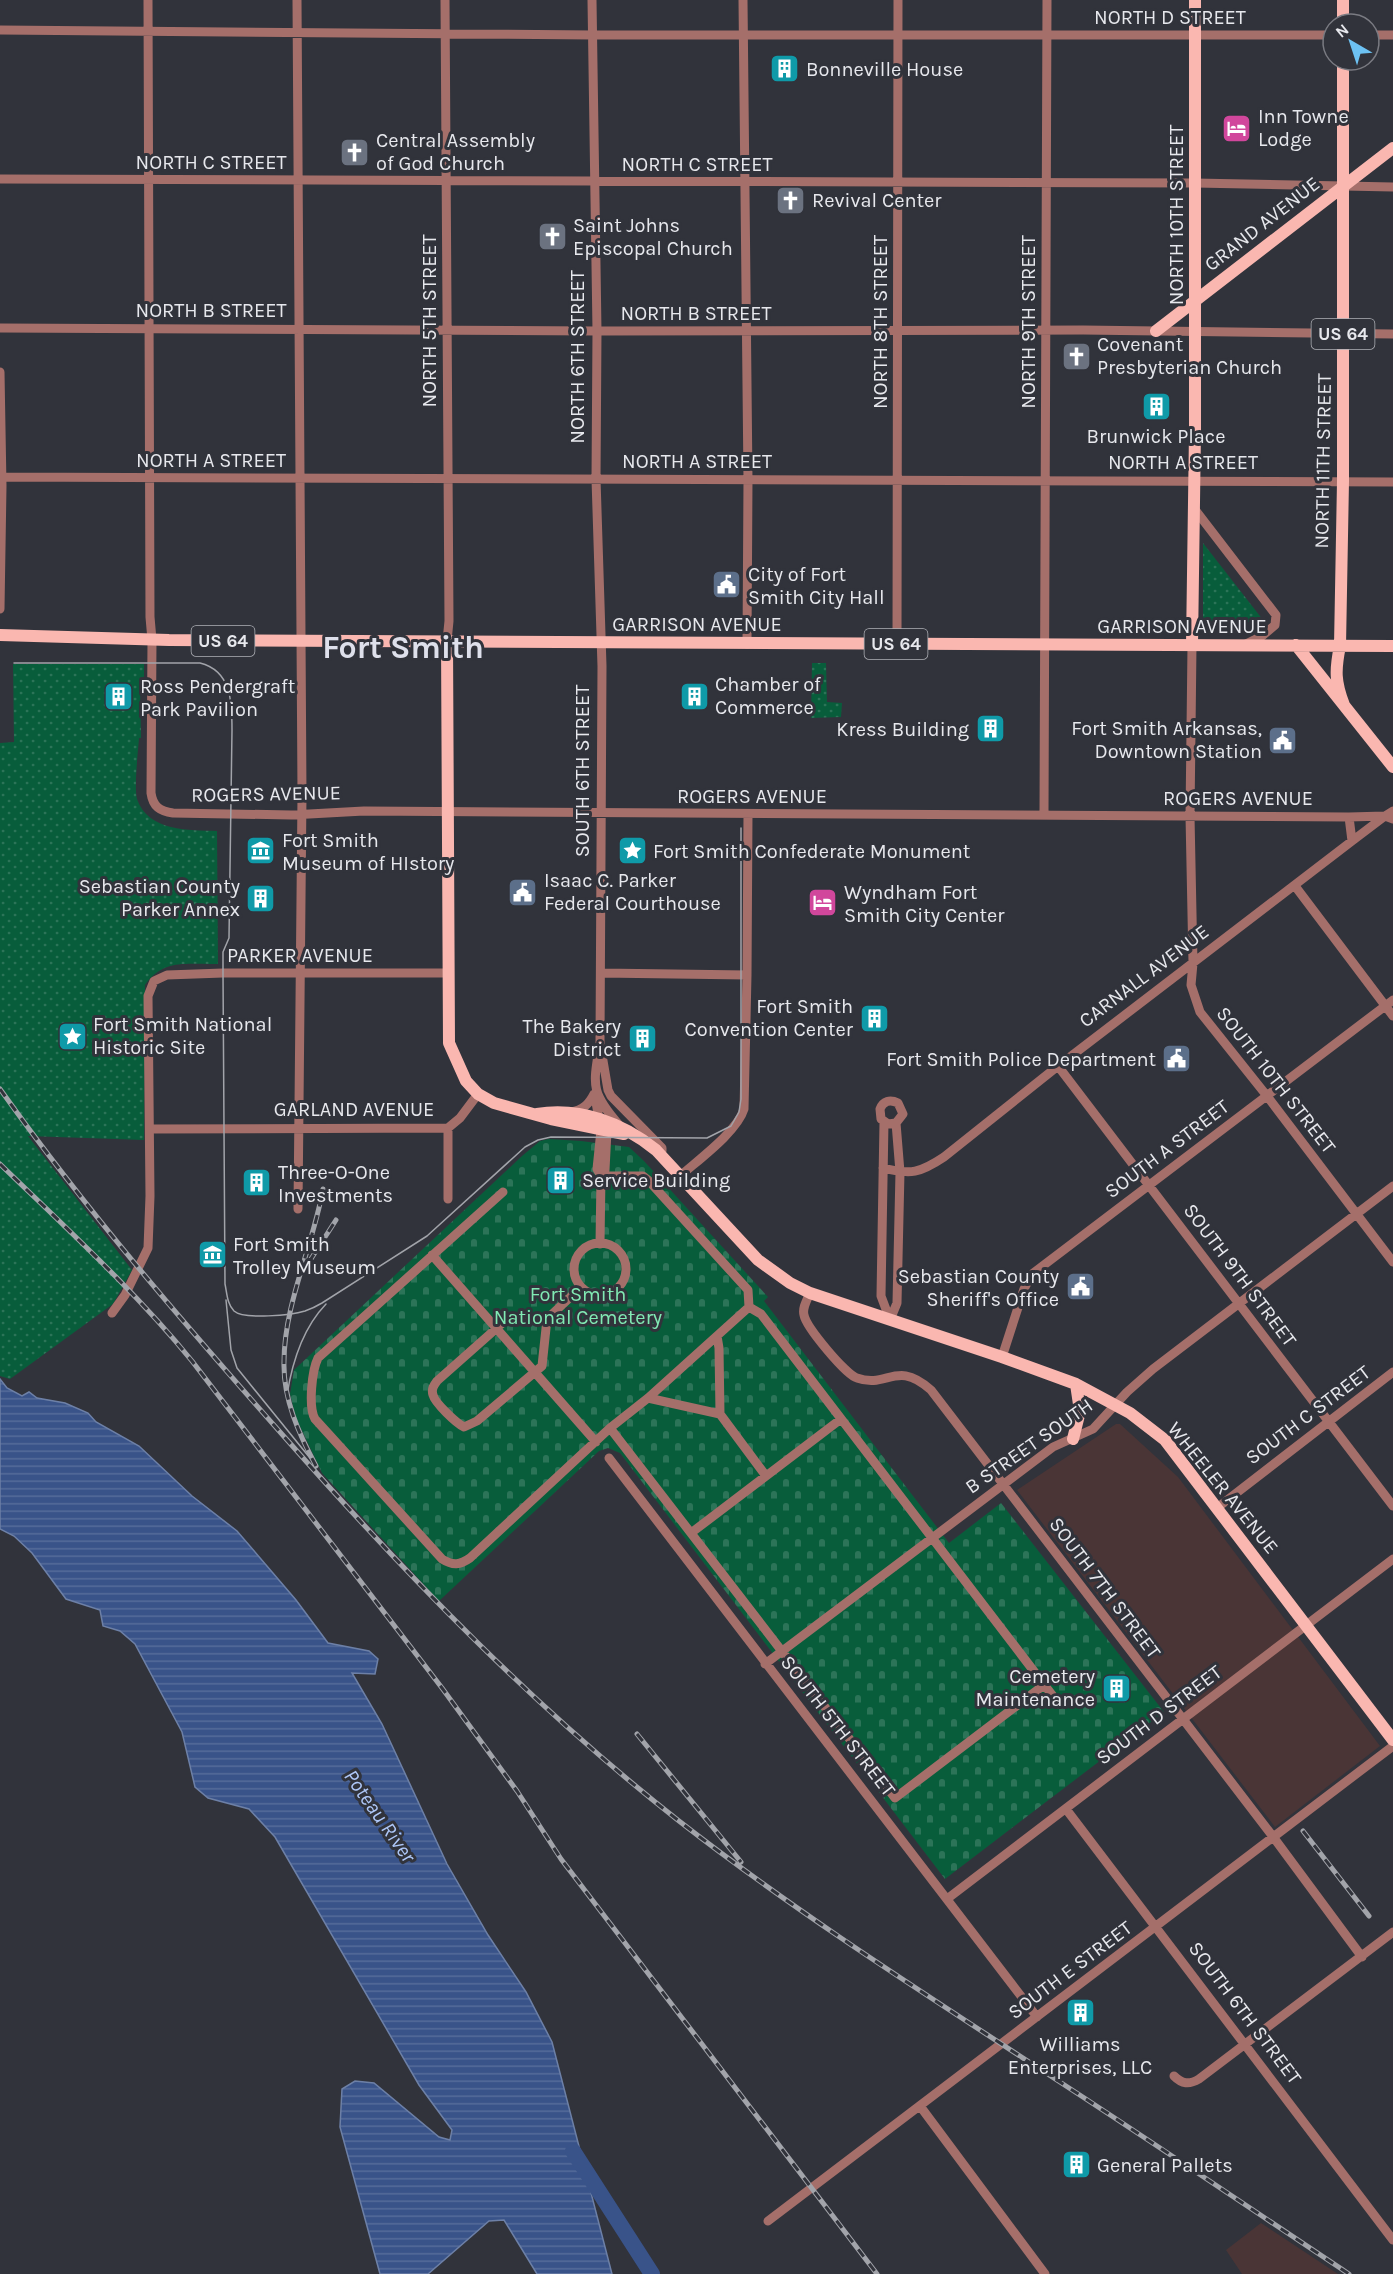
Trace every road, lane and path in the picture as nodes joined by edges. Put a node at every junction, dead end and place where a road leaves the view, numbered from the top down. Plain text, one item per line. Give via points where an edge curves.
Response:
1 (148, 0) edge
2 (297, 0) edge
3 (445, 0) edge
4 (592, 0) edge
5 (743, 0) edge
6 (898, 0) edge
7 (1047, 0) edge
8 (1195, 0) edge
9 (0, 30) edge
10 (148, 31) junction
11 (297, 32) junction
12 (445, 33) junction
13 (593, 34) junction
14 (743, 34) junction
15 (898, 34) junction
16 (1047, 35) junction
17 (1195, 35) junction
18 (1321, 35) edge
19 (1343, 72) edge
20 (1393, 148) edge
21 (0, 178) edge
22 (149, 179) junction
23 (298, 180) junction
24 (447, 181) junction
25 (594, 182) junction
26 (744, 182) junction
27 (898, 183) junction
28 (1046, 183) junction
29 (1195, 183) junction
30 (1342, 187) junction
31 (1393, 187) edge
32 (1195, 301) junction
33 (0, 327) edge
34 (150, 328) junction
35 (299, 328) junction
36 (448, 329) junction
37 (746, 330) junction
38 (898, 330) junction
39 (1047, 330) junction
40 (597, 331) junction
41 (1156, 331) junction
42 (1195, 331) junction
43 (1343, 333) junction
44 (1393, 334) edge
45 (0, 372) edge
46 (1, 477) edge
47 (150, 478) junction
48 (300, 478) junction
49 (447, 478) junction
50 (596, 478) junction
51 (747, 480) junction
52 (897, 480) junction
53 (1046, 480) junction
54 (1195, 480) junction
55 (1342, 481) junction
56 (1393, 482) edge
57 (1194, 507) junction
58 (0, 593) edge
59 (0, 609) edge
60 (0, 635) edge
61 (152, 640) junction
62 (301, 641) junction
63 (447, 641) junction
64 (601, 643) junction
65 (747, 644) junction
66 (897, 644) junction
67 (1044, 645) junction
68 (1192, 645) junction
69 (1246, 645) junction
70 (1296, 645) junction
71 (1340, 646) junction
72 (1393, 646) edge
73 (1344, 705) junction
74 (1393, 767) edge
75 (448, 811) junction
76 (602, 813) junction
77 (301, 814) junction
78 (748, 814) junction
79 (1044, 815) junction
80 (1190, 816) junction
81 (1390, 816) edge
82 (1349, 817) junction
83 (1352, 841) junction
84 (1294, 886) junction
85 (1193, 963) junction
86 (300, 972) junction
87 (447, 973) junction
88 (601, 974) junction
89 (747, 975) junction
90 (1389, 1003) edge
91 (1393, 1016) edge
92 (600, 1043) junction
93 (1058, 1066) junction
94 (596, 1092) junction
95 (478, 1094) junction
96 (1267, 1096) junction
97 (570, 1112) junction
98 (537, 1114) junction
99 (884, 1122) junction
100 (896, 1124) junction
101 (619, 1125) junction
102 (602, 1127) junction
103 (448, 1128) junction
104 (150, 1129) junction
105 (298, 1129) junction
106 (628, 1136) junction
107 (663, 1159) junction
108 (883, 1168) junction
109 (900, 1172) junction
110 (601, 1176) junction
111 (679, 1177) junction
112 (1149, 1186) junction
113 (1393, 1186) edge
114 (503, 1192) dead end
115 (448, 1199) dead end
116 (298, 1209) dead end
117 (1357, 1214) junction
118 (600, 1244) junction
119 (432, 1255) junction
120 (1393, 1262) edge
121 (581, 1287) junction
122 (810, 1293) junction
123 (1239, 1304) junction
124 (749, 1307) junction
125 (112, 1312) dead end
126 (547, 1319) junction
127 (890, 1320) junction
128 (495, 1328) junction
129 (717, 1336) junction
130 (1002, 1357) junction
131 (535, 1372) junction
132 (1393, 1372) edge
133 (1076, 1384) junction
134 (648, 1398) junction
135 (1116, 1404) junction
136 (720, 1414) junction
137 (841, 1419) junction
138 (1329, 1421) junction
139 (610, 1428) junction
140 (1073, 1439) junction
141 (596, 1442) junction
142 (609, 1458) dead end
143 (766, 1476) junction
144 (1003, 1484) junction
145 (1393, 1506) edge
146 (1216, 1508) junction
147 (691, 1533) junction
148 (932, 1537) junction
149 (1393, 1559) edge
150 (1305, 1625) junction
151 (782, 1651) junction
152 (765, 1664) junction
153 (1044, 1685) junction
154 (1059, 1704) dead end
155 (1183, 1719) junction
156 (1393, 1740) edge
157 (1393, 1746) edge
158 (1066, 1809) junction
159 (1274, 1838) junction
160 (947, 1899) junction
161 (1156, 1928) junction
162 (1393, 1932) edge
163 (1362, 1957) junction
164 (1037, 2017) junction
165 (1244, 2045) junction
166 (1174, 2076) dead end
167 (920, 2106) junction
168 (768, 2221) dead end
169 (1393, 2240) edge
170 (1045, 2274) edge

1 - 10 street
2 - 11 street
3 - 12 street, NORTH 5TH STREET
4 - 13 street, NORTH 6TH STREET
5 - 14 street
6 - 15 street, NORTH 8TH STREET
7 - 16 street, NORTH 9TH STREET
8 - 17 main road, NORTH 10TH STREET
9 - 10 street, NORTH D STREET
10 - 11 street, NORTH D STREET
10 - 22 street
11 - 12 street, NORTH D STREET
11 - 23 street
12 - 13 street, NORTH D STREET
12 - 24 street, NORTH 5TH STREET
13 - 14 street, NORTH D STREET
13 - 25 street, NORTH 6TH STREET
14 - 15 street, NORTH D STREET
14 - 26 street
15 - 16 street, NORTH D STREET
15 - 27 street, NORTH 8TH STREET
16 - 17 street, NORTH D STREET
16 - 28 street, NORTH 9TH STREET
17 - 18 street, NORTH D STREET
17 - 29 main road, NORTH 10TH STREET
19 - 30 main road, NORTH 11TH STREET / US 64
20 - 30 main road, GRAND AVENUE
21 - 22 street, NORTH C STREET
22 - 23 street, NORTH C STREET
22 - 34 street
23 - 24 street, NORTH C STREET
23 - 35 street
24 - 25 street, NORTH C STREET
24 - 36 street, NORTH 5TH STREET
25 - 26 street, NORTH C STREET
25 - 40 street, NORTH 6TH STREET
26 - 27 street, NORTH C STREET
26 - 37 street
27 - 28 street, NORTH C STREET
27 - 38 street, NORTH 8TH STREET
28 - 29 street, NORTH C STREET
28 - 39 street, NORTH 9TH STREET
29 - 30 street, NORTH C STREET
29 - 32 main road, NORTH 10TH STREET
30 - 31 street, NORTH C STREET
30 - 32 main road, GRAND AVENUE
30 - 43 main road, NORTH 11TH STREET / US 64
32 - 41 main road, GRAND AVENUE
32 - 42 main road, NORTH 10TH STREET
33 - 34 street, NORTH B STREET
34 - 35 street, NORTH B STREET
34 - 47 street
35 - 36 street, NORTH B STREET
35 - 48 street
36 - 40 street, NORTH B STREET
36 - 49 street, NORTH 5TH STREET
37 - 38 street, NORTH B STREET
37 - 40 street, NORTH B STREET
37 - 51 street
38 - 39 street, NORTH B STREET
38 - 52 street, NORTH 8TH STREET
39 - 41 street, NORTH B STREET
39 - 53 street, NORTH 9TH STREET
40 - 50 street, NORTH 6TH STREET
41 - 42 street, NORTH B STREET
42 - 43 street, NORTH B STREET
42 - 54 main road, NORTH 10TH STREET
43 - 44 street, NORTH B STREET
43 - 55 main road, NORTH 11TH STREET / US 64
45 - 46 street
46 - 47 street, NORTH A STREET
46 - 58 street
47 - 48 street, NORTH A STREET
47 - 61 street
48 - 49 street, NORTH A STREET
48 - 62 street
49 - 50 street, NORTH A STREET
49 - 63 street, NORTH 5TH STREET
50 - 51 street, NORTH A STREET
50 - 64 street, NORTH 6TH STREET
51 - 52 street, NORTH A STREET
51 - 65 street
52 - 53 street, NORTH A STREET
52 - 66 street, NORTH 8TH STREET
53 - 54 street, NORTH A STREET
53 - 67 street, NORTH 9TH STREET
54 - 55 street, NORTH A STREET
54 - 57 main road, NORTH 10TH STREET
55 - 56 street, NORTH A STREET
55 - 71 main road, NORTH 11TH STREET / US 64
57 - 68 main road, NORTH 10TH STREET
57 - 69 street via 1276,615 1275,625
58 - 59 street
60 - 61 main road, GARRISON AVENUE / US 64
61 - 62 main road, GARRISON AVENUE / US 64
61 - 77 street, ROGERS AVENUE via 151,793 156,807 173,813
62 - 63 main road, GARRISON AVENUE / US 64
62 - 77 street
63 - 64 main road, GARRISON AVENUE / US 64
63 - 75 main road
64 - 65 main road, GARRISON AVENUE / US 64
64 - 76 street, SOUTH 6TH STREET
65 - 66 main road, GARRISON AVENUE / US 64
66 - 67 main road, GARRISON AVENUE / US 64
67 - 68 main road, GARRISON AVENUE / US 64
67 - 79 street
68 - 69 main road, GARRISON AVENUE / US 64
68 - 80 street, SOUTH 10TH STREET
69 - 70 main road, GARRISON AVENUE / US 64
70 - 71 main road, GARRISON AVENUE / US 64
70 - 73 main road
71 - 72 main road, GARRISON AVENUE
71 - 73 main road, NORTH 11TH STREET via 1336,682
73 - 74 main road
75 - 76 street, ROGERS AVENUE
75 - 77 street, ROGERS AVENUE
75 - 87 main road
76 - 78 street, ROGERS AVENUE
76 - 88 street, SOUTH 6TH STREET
77 - 86 street
78 - 79 street, ROGERS AVENUE
78 - 89 street
79 - 80 street, ROGERS AVENUE
80 - 82 street, ROGERS AVENUE
80 - 85 street, SOUTH 10TH STREET
81 - 82 street
81 - 83 street, CARNALL AVENUE
82 - 83 street
83 - 84 street, CARNALL AVENUE
84 - 85 street, CARNALL AVENUE
84 - 90 street
85 - 93 street, CARNALL AVENUE
85 - 96 street, SOUTH 10TH STREET via 1191,985 1200,1012
86 - 87 street, PARKER AVENUE
86 - 104 street, PARKER AVENUE via 167,975 154,981 148,996
86 - 105 street
87 - 95 main road via 449,1043 466,1081
88 - 89 street
88 - 92 street, SOUTH 6TH STREET
89 - 111 street via 745,1098 741,1116
90 - 91 street
90 - 96 street, SOUTH A STREET
92 - 94 street, SOUTH 6TH STREET
92 - 107 street, SOUTH 6TH STREET via 611,1096 662,1148
93 - 109 street, CARNALL AVENUE via 929,1167
93 - 112 street, SOUTH 9TH STREET
94 - 97 street via 584,1108
94 - 101 street via 602,1106
94 - 102 street, SOUTH 6TH STREET via 596,1113
95 - 98 main road via 494,1103
95 - 103 street, GARLAND AVENUE
96 - 112 street, SOUTH A STREET
96 - 117 street, SOUTH 10TH STREET
97 - 98 main road
97 - 102 main road
98 - 102 main road
99 - 100 street
99 - 100 street via 879,1113 881,1106 894,1101 901,1105 903,1114
99 - 108 street
100 - 109 street
101 - 102 main road
101 - 106 street
101 - 107 main road via 641,1138
102 - 106 main road
102 - 110 street, SOUTH 6TH STREET via 597,1169
103 - 105 street, GARLAND AVENUE
103 - 115 street
104 - 105 street, GARLAND AVENUE
104 - 125 street via 148,1248
105 - 116 street
106 - 107 main road
107 - 111 main road, SOUTH 6TH STREET
108 - 109 street, CARNALL AVENUE
108 - 127 street via 881,1296
109 - 127 street via 897,1303
110 - 118 street, SOUTH 6TH STREET
110 - 124 street via 648,1179 748,1290
111 - 122 main road, SOUTH 6TH STREET via 766,1267
112 - 123 street, SOUTH 9TH STREET
112 - 130 street, SOUTH A STREET via 1032,1274
113 - 117 street, B STREET SOUTH
114 - 119 street
117 - 120 street, SOUTH 10TH STREET
117 - 123 street, B STREET SOUTH
118 - 121 street via 586,1248 576,1260 574,1273
118 - 121 street via 619,1252 626,1267 624,1280 606,1294 592,1294
119 - 128 street
119 - 141 street via 318,1358 311,1406 315,1419 442,1558 456,1565 471,1558
121 - 126 street
122 - 127 main road
122 - 144 street, SOUTH 7TH STREET via 804,1309 806,1321 844,1370 869,1381 904,1375 922,1383
123 - 135 street, B STREET SOUTH via 1153,1369
123 - 138 street, SOUTH 9TH STREET
124 - 129 street
124 - 137 street via 761,1314
126 - 128 street via 508,1318
126 - 131 street via 542,1366
127 - 130 main road, WHEELER AVENUE
128 - 131 street
128 - 131 street via 437,1381 432,1392 434,1398 464,1427
129 - 134 street
129 - 136 street
130 - 133 main road, WHEELER AVENUE
131 - 141 street
132 - 138 street, SOUTH C STREET
133 - 135 main road, WHEELER AVENUE
133 - 140 main road via 1080,1411
134 - 136 street
134 - 139 street
135 - 140 street, B STREET SOUTH via 1093,1429
135 - 146 main road, WHEELER AVENUE via 1165,1440
136 - 143 street
137 - 143 street
137 - 148 street
138 - 145 street, SOUTH 9TH STREET
138 - 146 street, SOUTH C STREET
139 - 141 street
139 - 147 street
140 - 144 street, B STREET SOUTH via 1053,1447
142 - 152 street, SOUTH 5TH STREET
143 - 147 street
144 - 148 street, B STREET SOUTH
144 - 155 street, SOUTH 7TH STREET
146 - 150 main road, WHEELER AVENUE
147 - 151 street
148 - 151 street, B STREET SOUTH
148 - 153 street
149 - 150 street, SOUTH D STREET
150 - 155 street, SOUTH D STREET
150 - 156 main road, WHEELER AVENUE
151 - 152 street, B STREET SOUTH
151 - 153 street via 896,1798
152 - 160 street, SOUTH 5TH STREET
153 - 154 street
155 - 158 street, SOUTH D STREET
155 - 159 street, SOUTH 7TH STREET
157 - 159 street, SOUTH E STREET
158 - 160 street, SOUTH D STREET
158 - 161 street, SOUTH 6TH STREET
159 - 161 street, SOUTH E STREET
159 - 163 street, SOUTH 7TH STREET
160 - 164 street, SOUTH 5TH STREET
161 - 164 street, SOUTH E STREET
161 - 165 street, SOUTH 6TH STREET
162 - 163 street
163 - 165 street
164 - 167 street, SOUTH E STREET
165 - 166 street via 1194,2082 1185,2084
165 - 169 street, SOUTH 6TH STREET
167 - 168 street, SOUTH E STREET
167 - 170 street

